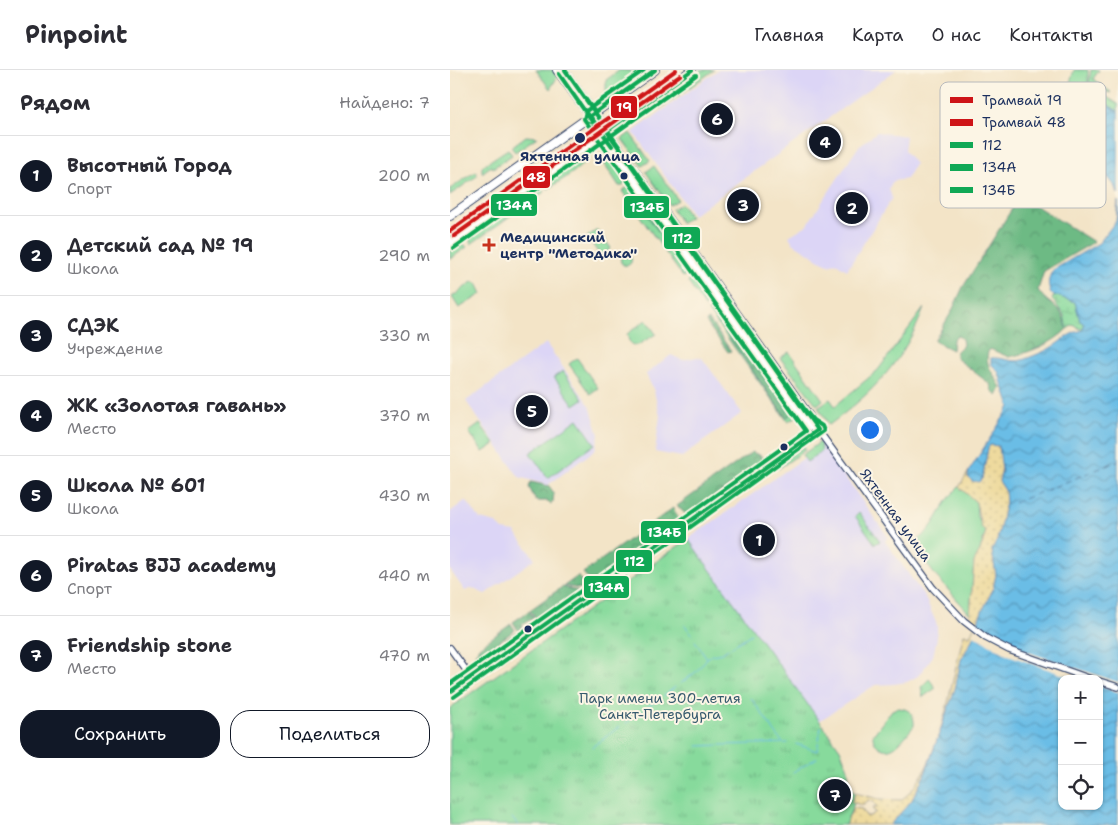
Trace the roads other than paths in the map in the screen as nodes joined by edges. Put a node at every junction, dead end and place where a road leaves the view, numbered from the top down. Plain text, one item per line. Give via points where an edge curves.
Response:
1 (557, 70) edge
2 (564, 70) edge
3 (655, 70) edge
4 (692, 70) edge
5 (593, 115) junction
6 (605, 132) junction
7 (450, 216) edge
8 (450, 243) edge
9 (818, 430) junction
10 (450, 648) edge
11 (1079, 675) edge
12 (471, 677) junction
13 (1103, 682) edge
14 (1118, 687) edge
15 (450, 692) edge

1 - 5 main road, Яхтенная улица
2 - 5 street, Яхтенная улица
3 - 5 main road
4 - 6 main road
5 - 6 main road, Яхтенная улица
5 - 7 main road
6 - 8 main road
6 - 9 street, Яхтенная улица
9 - 11 street, Яхтенная улица via 933,588 955,613 998,645
9 - 12 street
10 - 12 street
12 - 15 street
13 - 14 street

